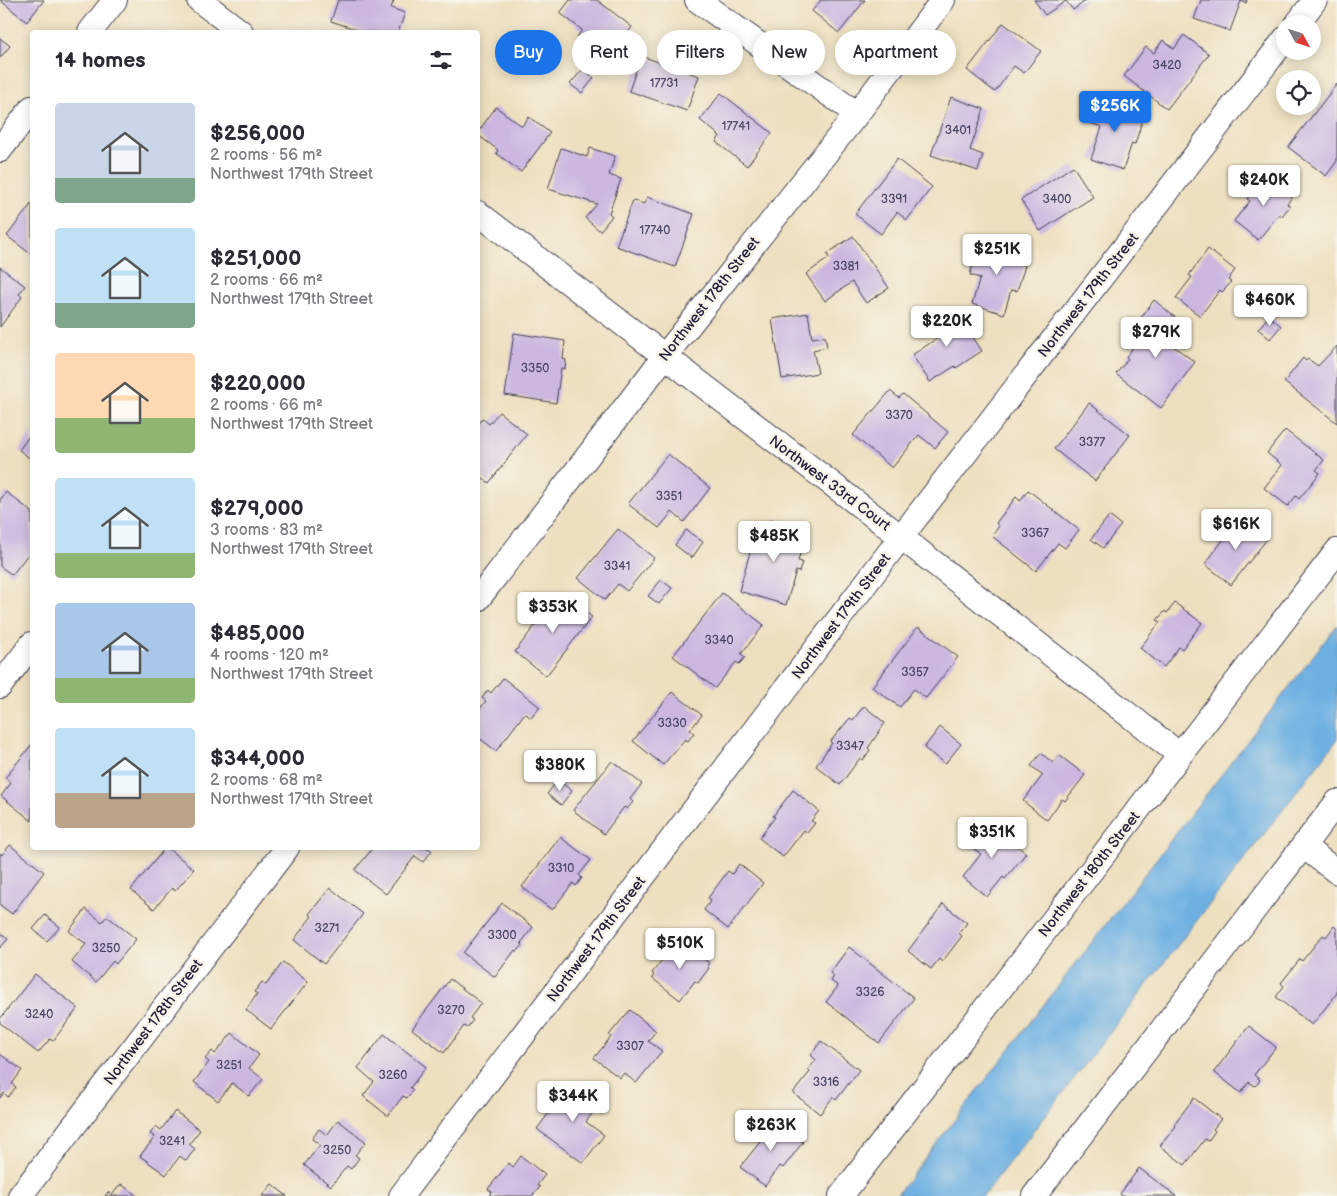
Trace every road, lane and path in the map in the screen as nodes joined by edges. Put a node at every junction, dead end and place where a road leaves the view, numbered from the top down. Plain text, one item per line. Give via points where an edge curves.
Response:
1 (115, 0) edge
2 (199, 0) edge
3 (697, 0) edge
4 (943, 0) edge
5 (1315, 0) edge
6 (1304, 15) edge
7 (92, 30) edge
8 (238, 30) edge
9 (1276, 51) edge
10 (30, 111) edge
11 (857, 114) junction
12 (0, 150) edge
13 (480, 215) edge
14 (664, 357) junction
15 (901, 537) junction
16 (1337, 551) edge
17 (480, 596) edge
18 (30, 647) edge
19 (0, 686) edge
20 (1180, 755) junction
21 (1337, 802) edge
22 (1303, 846) junction
23 (285, 850) edge
24 (1337, 872) edge
25 (20, 1196) edge
26 (401, 1196) edge
27 (841, 1196) edge
28 (1034, 1196) edge

1 - 7 street
2 - 8 street
3 - 11 street
4 - 11 street, Northwest 178th Street
5 - 6 street
9 - 15 street, Northwest 179th Street
10 - 12 street
11 - 14 street, Northwest 178th Street
13 - 14 street, Northwest 33rd Court
14 - 15 street, Northwest 33rd Court
14 - 17 street, Northwest 178th Street
15 - 20 street, Northwest 33rd Court
15 - 26 street, Northwest 179th Street
16 - 20 street, Northwest 180th Street
18 - 19 street
20 - 27 street, Northwest 180th Street
21 - 22 street
22 - 24 street
22 - 28 street
23 - 25 street, Northwest 178th Street

